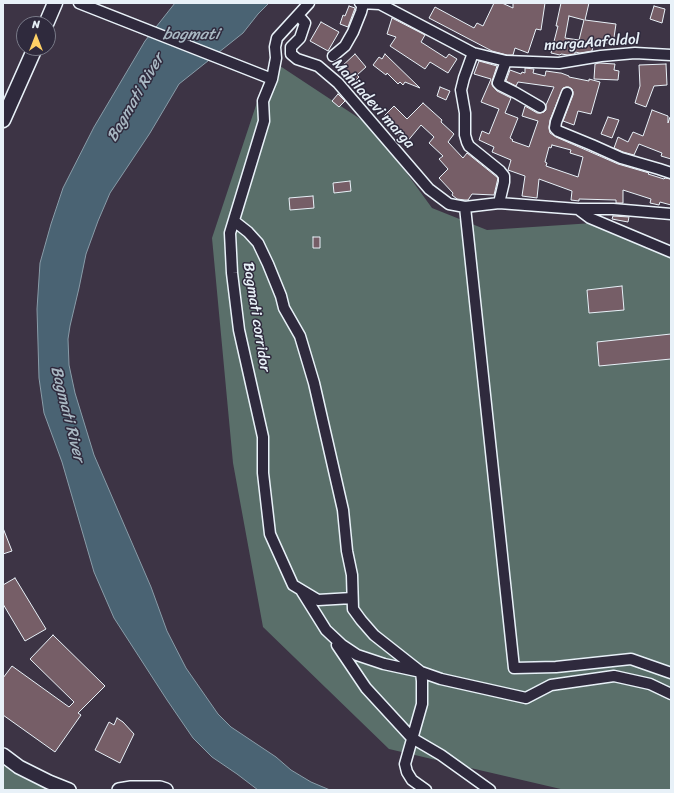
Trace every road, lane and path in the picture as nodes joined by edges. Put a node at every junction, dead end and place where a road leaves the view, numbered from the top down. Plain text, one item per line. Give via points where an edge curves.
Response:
1 (56, 3) edge
2 (309, 3) edge
3 (362, 3) edge
4 (383, 4) edge
5 (83, 5) edge
6 (298, 15) junction
7 (50, 16) edge
8 (473, 53) junction
9 (31, 56) edge
10 (333, 56) dead end
11 (671, 56) edge
12 (506, 61) junction
13 (272, 79) junction
14 (567, 93) dead end
15 (540, 108) dead end
16 (3, 120) edge
17 (671, 173) edge
18 (498, 203) junction
19 (465, 208) junction
20 (578, 209) junction
21 (671, 214) edge
22 (234, 221) junction
23 (671, 252) edge
24 (300, 588) junction
25 (352, 598) junction
26 (326, 630) junction
27 (421, 672) junction
28 (671, 673) edge
29 (671, 694) edge
30 (412, 738) junction
31 (3, 755) edge
32 (68, 790) edge
33 (119, 790) edge
34 (166, 790) edge
35 (426, 790) edge
36 (490, 790) edge

1 - 7 main road
2 - 6 street, Bagmati corridor
3 - 4 street, margaAafaldol
3 - 10 street via 353,32 345,46
4 - 8 street, margaAafaldol
5 - 13 street
6 - 13 street, Bagmati corridor via 277,38
6 - 19 street, Mahiladevi marga via 305,23 300,38 291,47 291,54 296,59 318,66 338,83 429,189 449,204
8 - 12 street, margaAafaldol
8 - 18 street via 461,90 465,135 469,146 504,176
9 - 16 main road
11 - 12 street, margaAafaldol via 635,53 559,63
12 - 15 street via 498,83
13 - 22 street, Bagmati corridor via 263,101 264,121
14 - 17 street via 556,122 555,128 558,132 621,158
18 - 19 street
18 - 20 street
19 - 28 street via 514,668 556,667 631,659
20 - 21 street
20 - 23 street via 590,218
22 - 24 street, Bagmati corridor via 230,233 232,273 239,330 263,437 262,474 270,534 293,585
22 - 25 street via 258,243 284,308 300,336 314,383 343,510 352,575
24 - 25 street, Bagmati corridor via 318,600
24 - 26 street
25 - 27 street via 353,608 374,635
26 - 27 street via 357,655
26 - 30 street via 366,688
27 - 29 street via 526,698 551,685 614,676 650,684
27 - 30 street via 422,704
30 - 35 street via 405,764 407,772 412,780
30 - 36 street
31 - 32 street via 25,770
33 - 34 street

